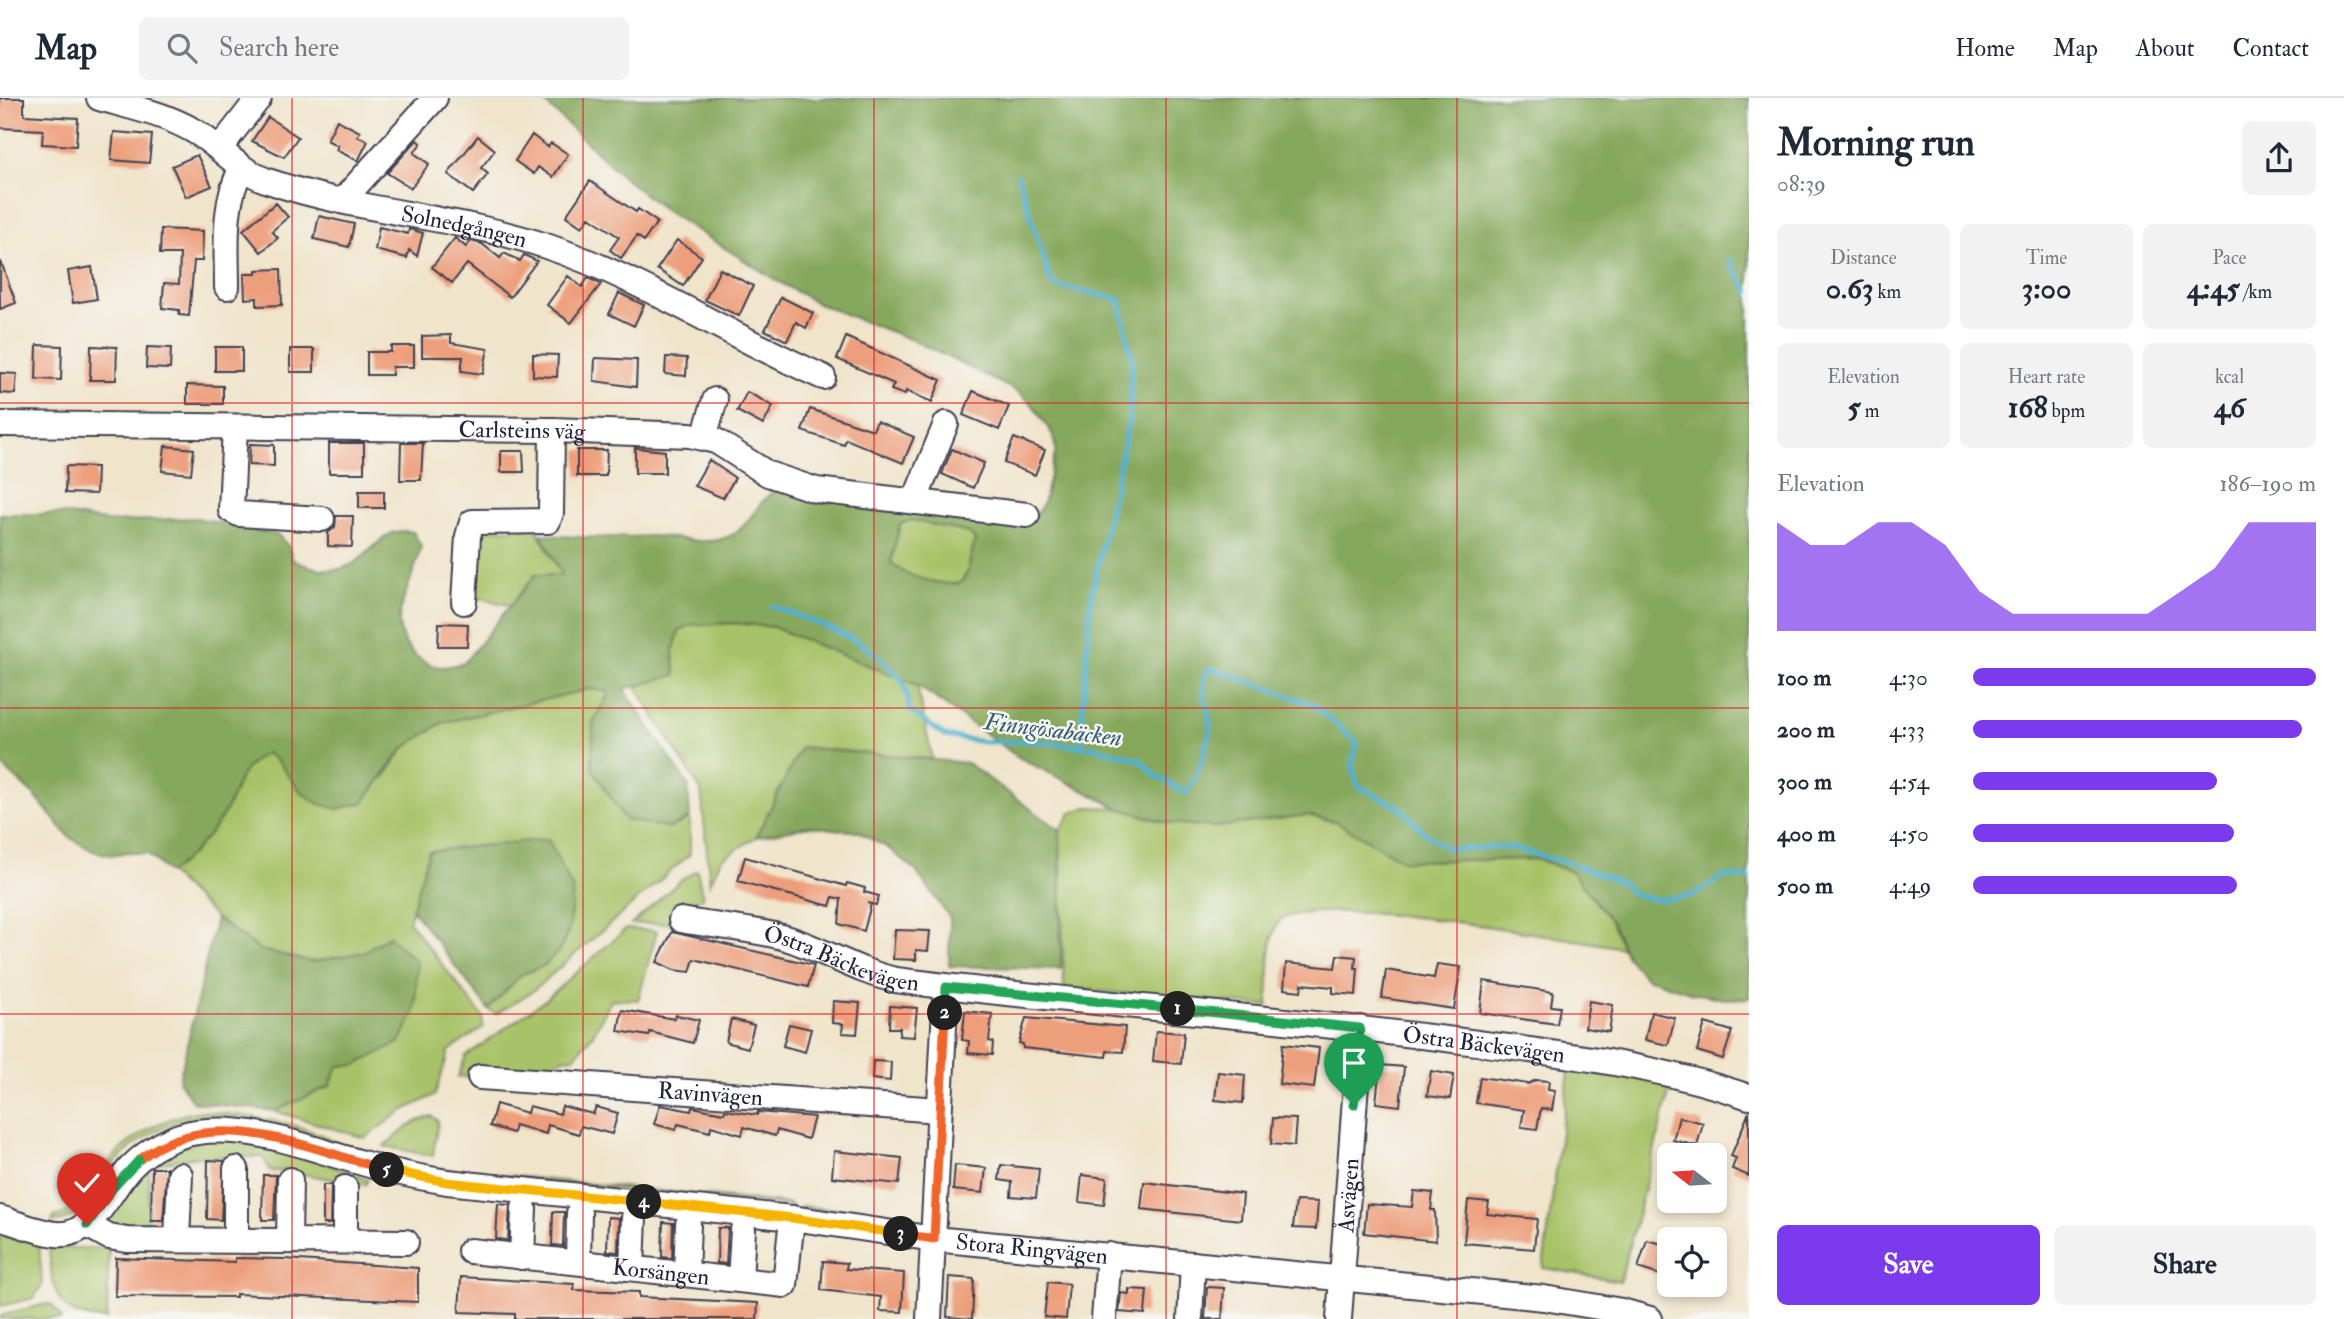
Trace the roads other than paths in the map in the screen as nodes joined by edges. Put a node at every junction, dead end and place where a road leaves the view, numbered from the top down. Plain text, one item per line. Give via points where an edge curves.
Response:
1 (99, 98) edge
2 (258, 98) edge
3 (435, 98) edge
4 (220, 148) junction
5 (242, 168) junction
6 (343, 200) junction
7 (227, 287) dead end
8 (823, 377) dead end
9 (715, 400) dead end
10 (0, 424) edge
11 (946, 424) dead end
12 (235, 427) junction
13 (552, 430) junction
14 (704, 437) junction
15 (914, 502) junction
16 (1027, 515) dead end
17 (322, 519) dead end
18 (464, 602) dead end
19 (681, 920) dead end
20 (946, 987) junction
21 (1360, 1028) junction
22 (480, 1077) dead end
23 (1749, 1097) edge
24 (939, 1110) junction
25 (236, 1169) dead end
26 (180, 1175) dead end
27 (290, 1180) dead end
28 (345, 1188) dead end
29 (524, 1208) dead end
30 (579, 1213) dead end
31 (634, 1217) dead end
32 (0, 1218) edge
33 (792, 1218) junction
34 (688, 1224) dead end
35 (87, 1225) junction
36 (743, 1230) dead end
37 (177, 1238) junction
38 (236, 1239) junction
39 (289, 1239) junction
40 (934, 1239) junction
41 (345, 1240) junction
42 (406, 1242) dead end
43 (470, 1251) dead end
44 (1109, 1255) junction
45 (522, 1256) junction
46 (578, 1262) junction
47 (1193, 1264) junction
48 (632, 1268) junction
49 (686, 1274) junction
50 (1342, 1279) junction
51 (740, 1280) junction
52 (929, 1319) edge
53 (1104, 1319) edge
54 (1189, 1319) edge
55 (1339, 1319) edge
56 (1650, 1319) edge

1 - 4 street, Solnedgången via 178,122
2 - 4 street
3 - 6 street
4 - 5 street, Solnedgången
5 - 6 street, Solnedgången via 269,181
5 - 7 street via 230,201
6 - 8 street, Solnedgången via 505,234 569,254
9 - 14 street
10 - 12 street, Carlsteins väg
11 - 15 street
12 - 13 street, Carlsteins väg
12 - 17 street via 231,510
13 - 14 street, Carlsteins väg
13 - 18 street via 548,521 472,522
14 - 15 street, Carlsteins väg via 768,474 816,490
15 - 16 street, Carlsteins väg
19 - 20 street, Östra Bäckevägen via 737,926 804,945 877,976
20 - 21 street, Östra Bäckevägen
20 - 24 street
21 - 23 street, Östra Bäckevägen via 1627,1064
21 - 50 street, Åsvägen
22 - 24 street, Ravinvägen
24 - 40 street
25 - 38 street
26 - 37 street
27 - 39 street
28 - 41 street
29 - 45 street
30 - 46 street
31 - 48 street
32 - 35 street via 57,1234
33 - 35 street, Stora Ringvägen via 447,1182 290,1142 216,1130 177,1137 148,1152 132,1165
33 - 40 street, Stora Ringvägen
33 - 51 street, Korsängen via 785,1285
34 - 49 street
35 - 37 street via 108,1237 127,1240
36 - 51 street
37 - 38 street
38 - 39 street
39 - 41 street
40 - 44 street, Stora Ringvägen
40 - 52 street
41 - 42 street
43 - 45 street, Korsängen
44 - 47 street, Stora Ringvägen
44 - 53 street
45 - 46 street, Korsängen
46 - 48 street, Korsängen
47 - 50 street, Stora Ringvägen
47 - 54 street
48 - 49 street, Korsängen
49 - 51 street, Korsängen
50 - 55 street, Åsvägen
50 - 56 street, Stora Ringvägen via 1544,1298

